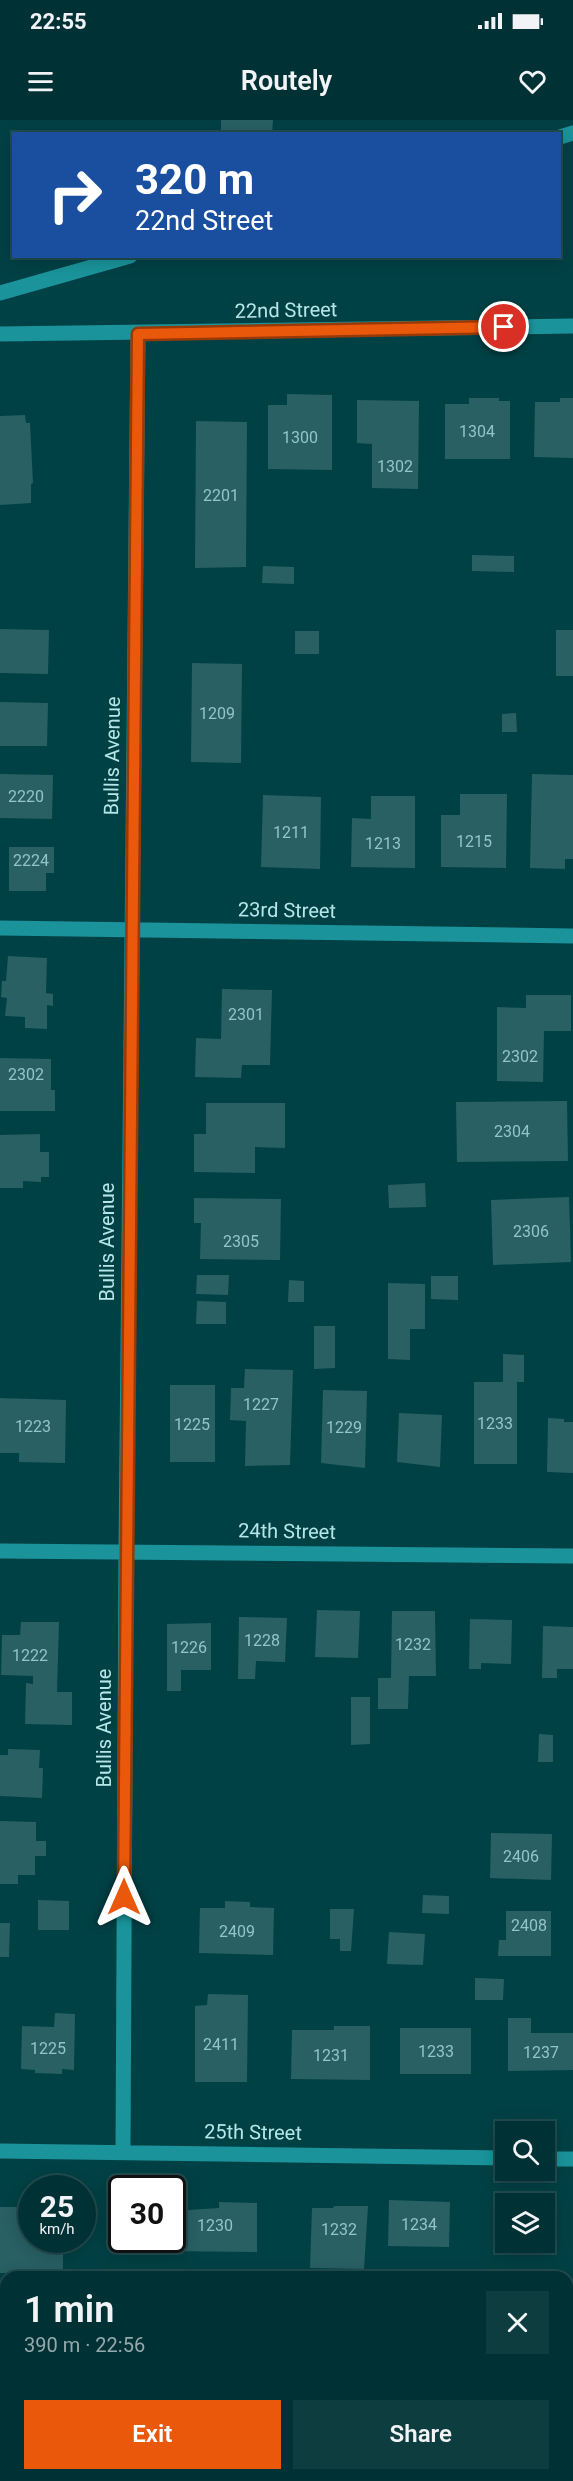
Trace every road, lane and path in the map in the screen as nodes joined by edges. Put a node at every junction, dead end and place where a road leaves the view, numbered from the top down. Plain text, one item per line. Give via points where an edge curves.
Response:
1 (123, 258) edge
2 (0, 292) edge
3 (573, 326) edge
4 (0, 334) edge
5 (138, 334) junction
6 (0, 928) edge
7 (131, 929) junction
8 (573, 936) edge
9 (0, 1551) edge
10 (126, 1551) junction
11 (573, 1556) edge
12 (0, 2151) edge
13 (123, 2151) junction
14 (495, 2158) edge
15 (555, 2159) edge
16 (573, 2159) edge

1 - 2 street
3 - 5 street, 22nd Street
4 - 5 street, 22nd Street
5 - 7 street, Bullis Avenue
6 - 7 street, 23rd Street
7 - 8 street, 23rd Street
7 - 10 street, Bullis Avenue
9 - 10 street, 24th Street
10 - 11 street, 24th Street
10 - 13 street, Bullis Avenue
12 - 13 street, 25th Street
13 - 14 street, 25th Street
15 - 16 street

